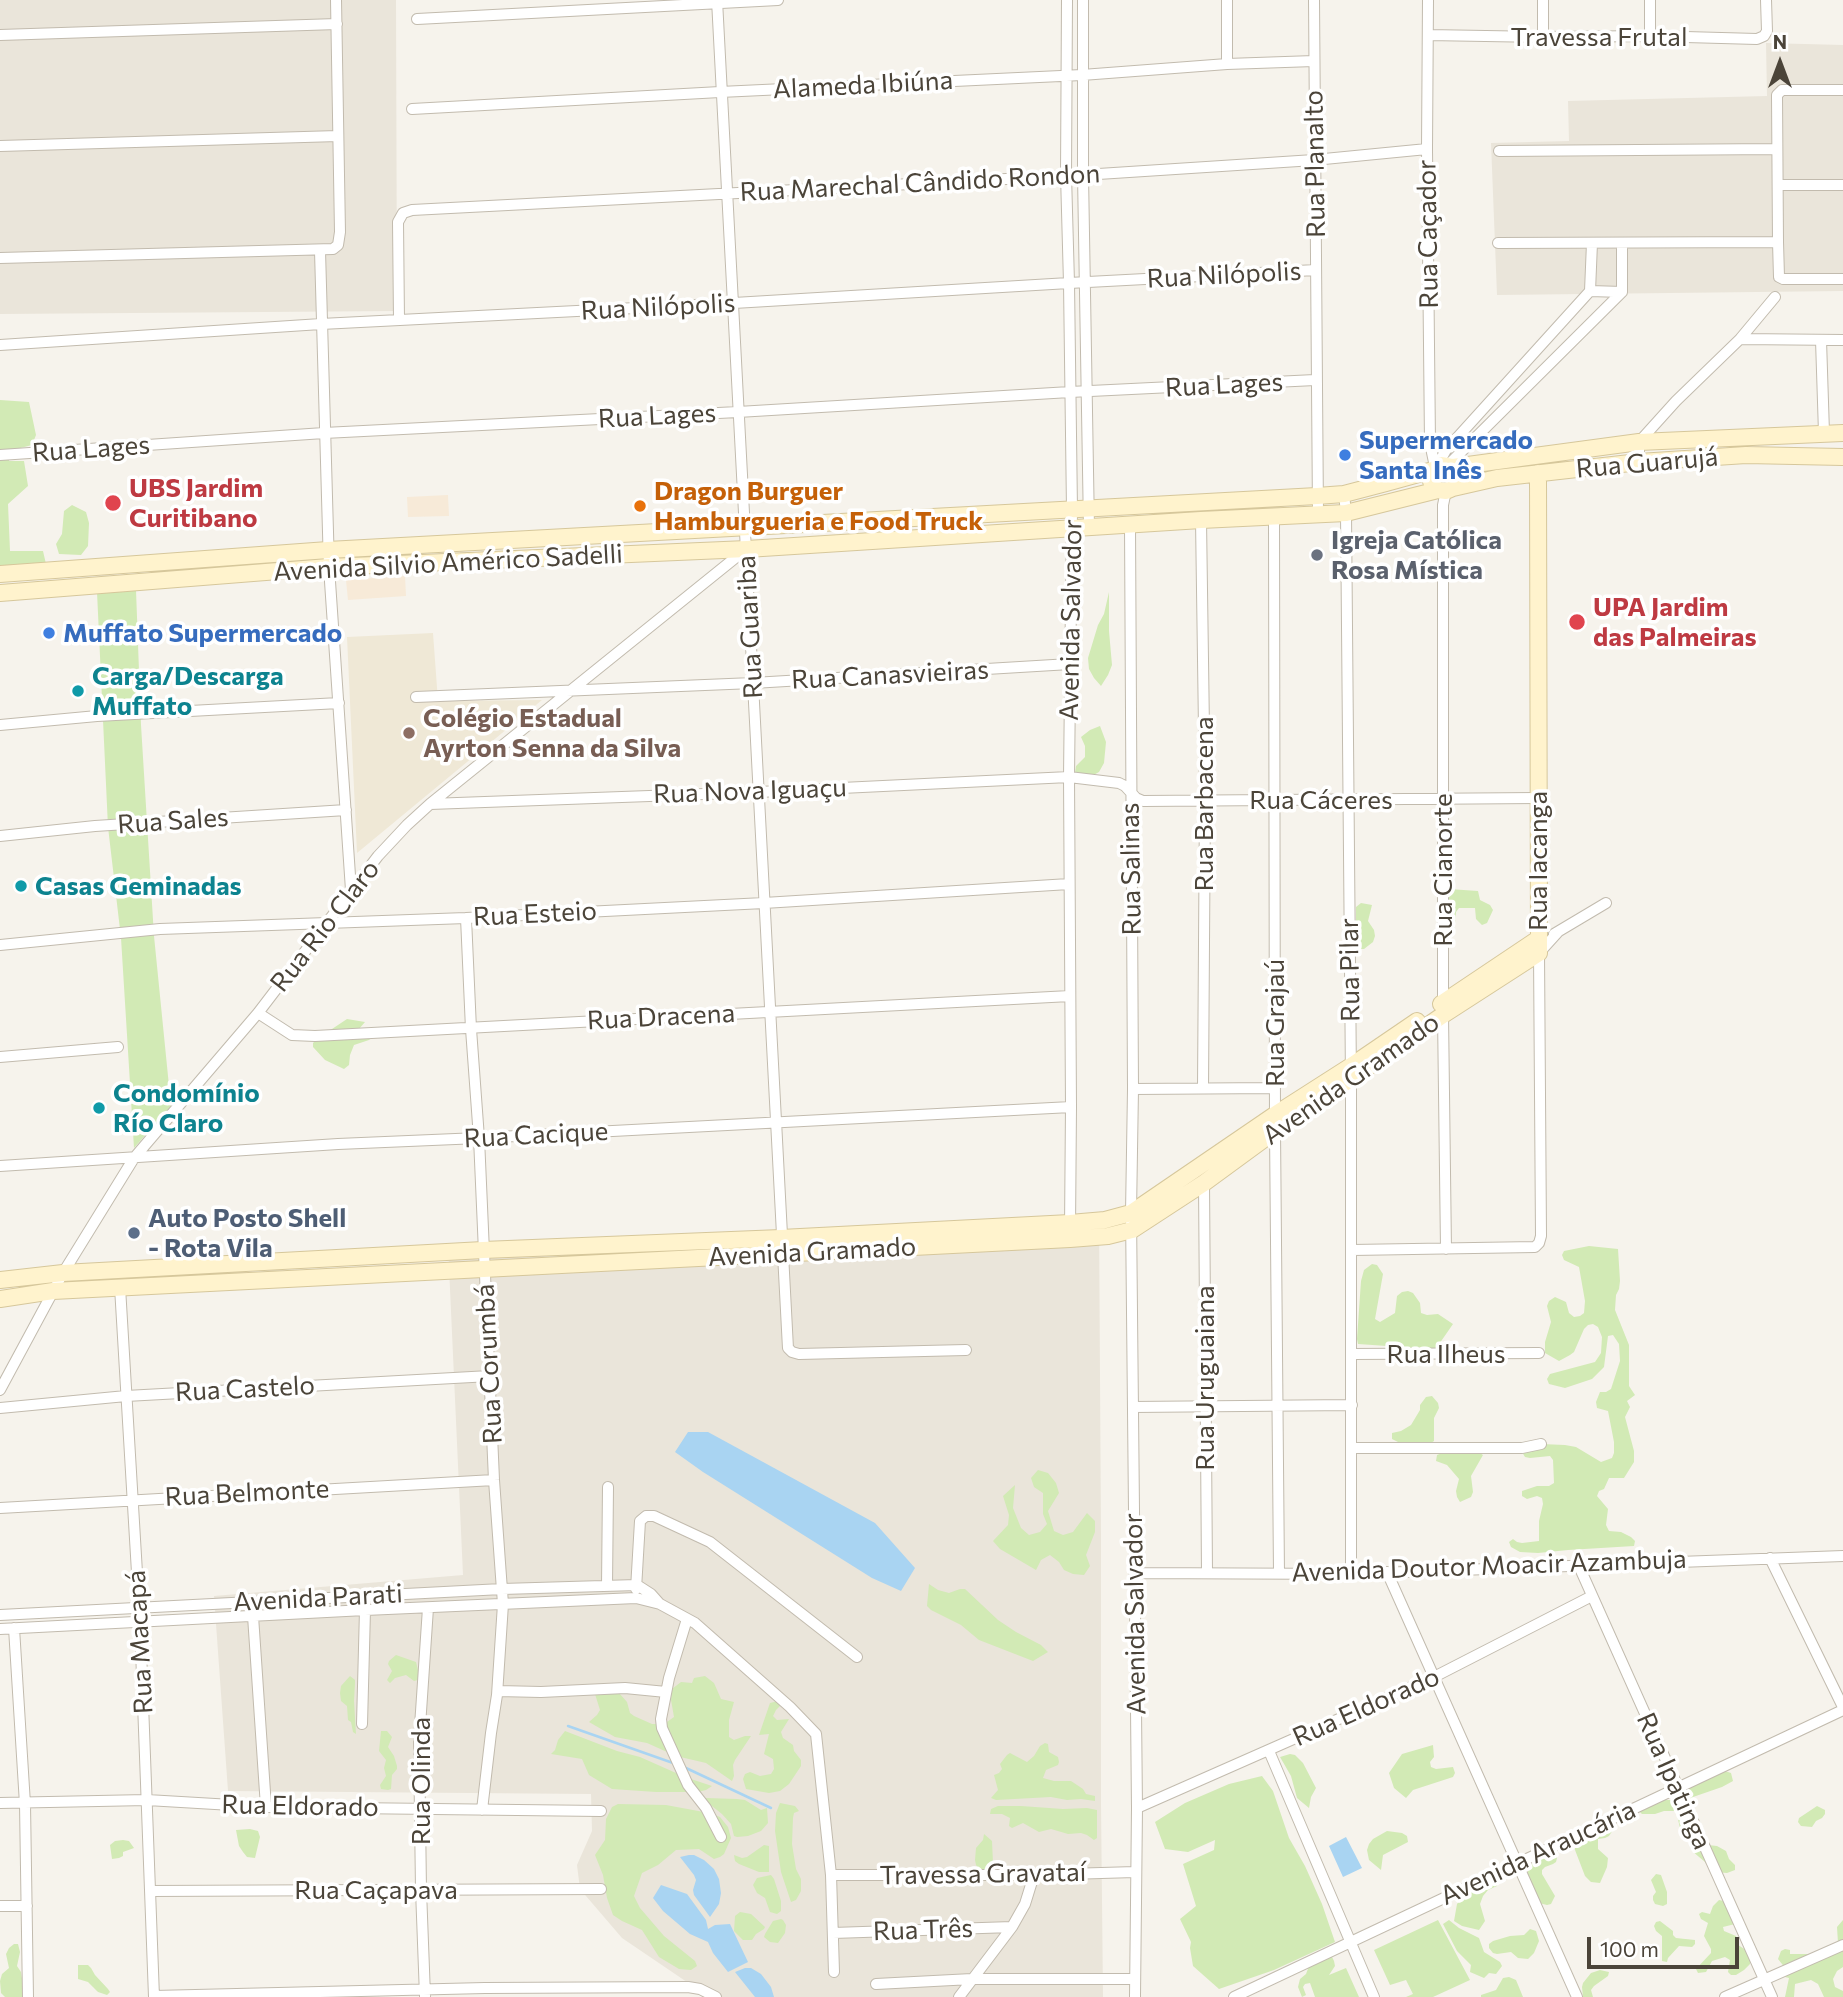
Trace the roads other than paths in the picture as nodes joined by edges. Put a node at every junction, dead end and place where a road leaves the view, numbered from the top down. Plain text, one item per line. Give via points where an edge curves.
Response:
1 (336, 0) edge
2 (778, 0) edge
3 (1066, 0) edge
4 (1083, 0) edge
5 (1227, 0) edge
6 (1314, 0) edge
7 (1428, 0) edge
8 (1543, 0) edge
9 (1650, 0) edge
10 (1766, 0) edge
11 (717, 2) edge
12 (417, 19) dead end
13 (337, 24) junction
14 (0, 35) edge
15 (1428, 35) junction
16 (1650, 36) junction
17 (1543, 37) junction
18 (1314, 61) junction
19 (1227, 64) junction
20 (1065, 75) junction
21 (1082, 75) junction
22 (1843, 90) edge
23 (720, 92) junction
24 (412, 109) dead end
25 (338, 136) junction
26 (0, 146) edge
27 (1427, 149) junction
28 (1777, 149) junction
29 (1499, 151) dead end
30 (1314, 160) junction
31 (1066, 175) junction
32 (1083, 175) junction
33 (1778, 185) junction
34 (1843, 186) edge
35 (727, 192) junction
36 (1778, 242) junction
37 (1498, 243) dead end
38 (1592, 243) junction
39 (1622, 243) junction
40 (320, 251) junction
41 (0, 258) edge
42 (1316, 270) junction
43 (1843, 279) edge
44 (1086, 282) junction
45 (1069, 283) junction
46 (1590, 291) junction
47 (1622, 292) junction
48 (1775, 297) dead end
49 (734, 303) junction
50 (399, 320) junction
51 (321, 324) junction
52 (1740, 339) junction
53 (1821, 340) junction
54 (1843, 340) edge
55 (0, 345) edge
56 (1315, 380) junction
57 (1088, 391) junction
58 (1070, 392) junction
59 (738, 412) junction
60 (324, 433) junction
61 (1824, 433) junction
62 (1843, 433) edge
63 (1639, 442) junction
64 (0, 455) edge
65 (1843, 457) edge
66 (1639, 462) junction
67 (1441, 467) junction
68 (1538, 472) junction
69 (1445, 490) junction
70 (1344, 494) junction
71 (1317, 496) junction
72 (1089, 509) junction
73 (1072, 510) junction
74 (1346, 513) junction
75 (1318, 514) junction
76 (1274, 516) junction
77 (1202, 520) junction
78 (1130, 525) junction
79 (745, 527) junction
80 (1072, 528) junction
81 (1089, 528) junction
82 (747, 549) junction
83 (328, 550) junction
84 (207, 558) junction
85 (329, 567) junction
86 (0, 574) edge
87 (209, 576) junction
88 (0, 593) edge
89 (1070, 664) junction
90 (753, 683) junction
91 (569, 690) junction
92 (416, 697) dead end
93 (339, 703) junction
94 (0, 725) edge
95 (1069, 777) junction
96 (1130, 791) junction
97 (759, 792) junction
98 (1538, 798) junction
99 (1205, 799) junction
100 (1444, 799) junction
101 (1276, 800) junction
102 (1348, 800) junction
103 (430, 804) junction
104 (346, 810) junction
105 (0, 836) edge
106 (1069, 884) junction
107 (351, 890) junction
108 (764, 903) junction
109 (1606, 903) dead end
110 (466, 918) junction
111 (327, 923) junction
112 (0, 945) edge
113 (1538, 946) junction
114 (1070, 996) junction
115 (1443, 1009) junction
116 (770, 1011) junction
117 (258, 1013) junction
118 (471, 1029) junction
119 (118, 1047) dead end
120 (0, 1057) edge
121 (1351, 1073) junction
122 (1133, 1088) junction
123 (1203, 1088) junction
124 (1275, 1088) junction
125 (1072, 1107) junction
126 (1276, 1114) junction
127 (775, 1122) junction
128 (1275, 1131) junction
129 (478, 1138) junction
130 (134, 1158) junction
131 (0, 1166) edge
132 (1204, 1182) junction
133 (1131, 1213) junction
134 (1132, 1230) junction
135 (1070, 1231) junction
136 (783, 1246) junction
137 (1446, 1249) junction
138 (484, 1250) junction
139 (1352, 1251) junction
140 (484, 1268) junction
141 (63, 1273) junction
142 (0, 1280) edge
143 (120, 1287) junction
144 (53, 1291) junction
145 (0, 1299) edge
146 (966, 1350) dead end
147 (1539, 1353) dead end
148 (1352, 1354) junction
149 (490, 1376) junction
150 (0, 1390) edge
151 (126, 1396) junction
152 (1352, 1405) junction
153 (1278, 1406) junction
154 (1133, 1407) junction
155 (1205, 1407) junction
156 (0, 1408) edge
157 (1541, 1444) dead end
158 (1352, 1448) junction
159 (494, 1480) junction
160 (608, 1486) dead end
161 (132, 1499) junction
162 (0, 1508) edge
163 (1843, 1556) edge
164 (1770, 1558) junction
165 (1578, 1564) junction
166 (1387, 1572) junction
167 (1135, 1573) junction
168 (1207, 1573) junction
169 (1279, 1573) junction
170 (1351, 1574) junction
171 (607, 1586) junction
172 (637, 1586) junction
173 (502, 1589) junction
174 (1591, 1596) junction
175 (636, 1598) junction
176 (503, 1604) junction
177 (660, 1604) junction
178 (139, 1607) junction
179 (428, 1608) junction
180 (365, 1610) junction
181 (0, 1615) edge
182 (253, 1616) junction
183 (687, 1619) junction
184 (140, 1623) junction
185 (14, 1628) junction
186 (0, 1629) edge
187 (857, 1657) dead end
188 (1434, 1677) junction
189 (498, 1691) junction
190 (666, 1692) junction
191 (1843, 1708) edge
192 (362, 1724) dead end
193 (1269, 1751) junction
194 (1677, 1788) junction
195 (147, 1800) junction
196 (0, 1803) edge
197 (25, 1804) junction
198 (266, 1807) junction
199 (420, 1808) junction
200 (1137, 1808) junction
201 (482, 1810) junction
202 (601, 1811) dead end
203 (721, 1837) dead end
204 (1518, 1863) junction
205 (1135, 1872) junction
206 (831, 1875) junction
207 (1034, 1875) junction
208 (421, 1889) junction
209 (601, 1889) dead end
210 (150, 1891) junction
211 (0, 1906) edge
212 (27, 1906) junction
213 (1012, 1927) junction
214 (833, 1933) junction
215 (1349, 1942) junction
216 (1843, 1945) edge
217 (834, 1972) dead end
218 (972, 1979) junction
219 (1135, 1979) junction
220 (1764, 1979) junction
221 (876, 1984) dead end
222 (425, 1993) edge
223 (154, 1996) edge
224 (28, 1997) edge
225 (716, 1997) edge
226 (959, 1997) edge
227 (1135, 1997) edge
228 (1234, 1997) edge
229 (1374, 1997) edge
230 (1577, 1997) edge
231 (1725, 1997) edge
232 (1772, 1997) edge

1 - 13 street
2 - 11 street
3 - 20 street, Avenida Salvador
4 - 21 street, Avenida Salvador
5 - 19 street
6 - 18 street, Rua Planalto
7 - 15 street, Rua Caçador
8 - 17 street
9 - 16 street
10 - 16 street, Travessa Frutal via 1767,31 1757,39
11 - 12 street
11 - 23 street, Rua Guariba
13 - 14 street
13 - 25 street
15 - 17 street, Travessa Frutal
15 - 27 street, Rua Caçador
16 - 17 street, Travessa Frutal
18 - 19 street, Alameda Ibiúna
18 - 30 street, Rua Planalto
19 - 21 street, Alameda Ibiúna
20 - 21 street, Alameda Ibiúna
20 - 23 street, Alameda Ibiúna
20 - 31 street, Avenida Salvador
21 - 32 street, Avenida Salvador
22 - 28 street via 1778,92
23 - 24 street, Alameda Ibiúna
23 - 35 street, Rua Guariba
25 - 26 street
25 - 40 street via 338,245
27 - 30 street, Rua Marechal Cândido Rondon
27 - 67 street, Rua Caçador via 1430,443
28 - 29 street
28 - 33 street
30 - 32 street, Rua Marechal Cândido Rondon
30 - 42 street, Rua Planalto
31 - 32 street, Rua Marechal Cândido Rondon
31 - 35 street, Rua Marechal Cândido Rondon
31 - 45 street, Avenida Salvador
32 - 44 street, Avenida Salvador
33 - 34 street
33 - 36 street
35 - 49 street, Rua Guariba
35 - 50 street, Rua Marechal Cândido Rondon via 412,210 398,222
36 - 39 street
36 - 43 street via 1779,277
37 - 38 street
38 - 39 street
38 - 46 street
39 - 47 street
40 - 41 street
40 - 51 street
42 - 44 street, Rua Nilópolis
42 - 56 street, Rua Planalto
44 - 45 street, Rua Nilópolis
44 - 57 street, Avenida Salvador
45 - 49 street, Rua Nilópolis
45 - 58 street, Avenida Salvador
46 - 47 street
46 - 67 street via 1446,450
47 - 67 street
48 - 52 street
49 - 50 street, Rua Nilópolis
49 - 59 street, Rua Guariba
50 - 51 street, Rua Nilópolis
51 - 55 street, Rua Nilópolis
51 - 60 street
52 - 53 street
52 - 63 street
53 - 54 street
53 - 61 street
56 - 57 street, Rua Lages
56 - 71 street, Rua Planalto
57 - 58 street, Rua Lages
57 - 72 street, Avenida Salvador
58 - 59 street, Rua Lages
58 - 73 street, Avenida Salvador
59 - 60 street, Rua Lages
59 - 79 street, Rua Guariba
60 - 64 street, Rua Lages
60 - 83 street
61 - 62 main road, Rua Guarujá
61 - 63 main road, Rua Guarujá
63 - 66 street
63 - 67 main road, Rua Guarujá
65 - 66 main road, Rua Guarujá via 1746,455
66 - 68 main road, Rua Guarujá
67 - 69 main road via 1430,477 1432,485
67 - 69 main road via 1457,474 1457,482
67 - 70 main road, Avenida Silvio Américo Sadelli
68 - 69 main road, Rua Guarujá
68 - 98 main road, Rua Iacanga
69 - 74 main road, Avenida Silvio Américo Sadelli
69 - 100 street, Rua Cianorte
70 - 71 main road, Avenida Silvio Américo Sadelli
70 - 74 street, Rua Pilar
71 - 72 main road, Avenida Silvio Américo Sadelli
71 - 75 street, Rua Planalto
72 - 73 main road, Avenida Silvio Américo Sadelli
72 - 81 street, Avenida Salvador
73 - 79 main road, Avenida Silvio Américo Sadelli
73 - 80 street, Avenida Salvador
74 - 75 main road, Avenida Silvio Américo Sadelli
74 - 102 street, Rua Pilar
75 - 76 main road, Avenida Silvio Américo Sadelli
76 - 77 main road, Avenida Silvio Américo Sadelli
76 - 101 street, Rua Grajaú
77 - 78 main road, Avenida Silvio Américo Sadelli
77 - 99 street, Rua Barbacena
78 - 81 main road, Avenida Silvio Américo Sadelli
78 - 96 street, Rua Salinas
79 - 82 street, Rua Guariba
79 - 83 main road, Avenida Silvio Américo Sadelli
80 - 81 main road, Avenida Silvio Américo Sadelli
80 - 82 main road, Avenida Silvio Américo Sadelli
80 - 89 street, Avenida Salvador
82 - 85 main road, Avenida Silvio Américo Sadelli
82 - 90 street, Rua Guariba
82 - 91 street, Rua Rio Claro
83 - 84 main road, Avenida Silvio Américo Sadelli
83 - 85 street
84 - 86 main road, Avenida Silvio Américo Sadelli
84 - 87 main road
85 - 87 main road, Avenida Silvio Américo Sadelli
85 - 93 street
87 - 88 main road, Avenida Silvio Américo Sadelli
89 - 90 street, Rua Canasvieiras
89 - 95 street, Avenida Salvador
90 - 91 street, Rua Canasvieiras
90 - 97 street, Rua Guariba
91 - 92 street, Rua Canasvieiras
91 - 103 street, Rua Rio Claro
93 - 94 street
93 - 104 street
95 - 96 street, Rua Cáceres via 1119,783
95 - 97 street, Rua Nova Iguaçu
95 - 106 street, Avenida Salvador
96 - 99 street, Rua Cáceres via 1143,801
96 - 122 street, Rua Salinas
97 - 103 street, Rua Nova Iguaçu
97 - 108 street, Rua Guariba
98 - 100 street, Rua Cáceres
98 - 113 main road, Rua Iacanga
99 - 101 street, Rua Cáceres
99 - 123 street, Rua Barbacena
100 - 102 street, Rua Cáceres
100 - 115 street, Rua Cianorte
101 - 102 street, Rua Cáceres
101 - 124 street, Rua Grajaú
102 - 121 street, Rua Pilar
103 - 107 street, Rua Rio Claro
104 - 105 street, Rua Sales
104 - 107 street
106 - 108 street, Rua Esteio
106 - 114 street, Avenida Salvador
107 - 111 street, Rua Rio Claro
108 - 110 street, Rua Esteio
108 - 116 street, Rua Guariba
109 - 113 street
110 - 111 street, Rua Esteio
110 - 118 street, Rua Corumbá
111 - 112 street, Rua Esteio via 160,929
111 - 117 street, Rua Rio Claro
113 - 115 main road, Avenida Gramado
113 - 137 street, Rua Iacanga via 1541,1236 1535,1247
114 - 116 street, Rua Dracena
114 - 125 street, Avenida Salvador
115 - 121 main road, Avenida Gramado
115 - 137 street, Rua Cianorte
116 - 118 street, Rua Dracena
116 - 127 street, Rua Guariba
117 - 118 street, Rua Dracena via 285,1032 301,1036
117 - 130 street, Rua Rio Claro
118 - 129 street, Rua Corumbá
119 - 120 street
121 - 126 main road, Avenida Gramado
121 - 128 main road, Avenida Gramado
121 - 139 street, Rua Pilar
122 - 123 street
122 - 133 street, Rua Salinas
123 - 124 street
124 - 126 street, Rua Grajaú
125 - 127 street, Rua Cacique
125 - 135 street, Avenida Salvador
126 - 128 street, Rua Grajaú
126 - 133 main road, Avenida Gramado
127 - 129 street, Rua Cacique
127 - 136 street, Rua Guariba
128 - 132 main road, Avenida Gramado
128 - 153 street, Rua Grajaú
129 - 130 street, Rua Cacique
129 - 138 street, Rua Corumbá
130 - 131 street, Rua Cacique
130 - 141 street, Rua Rio Claro
132 - 134 main road, Avenida Gramado
132 - 155 street, Rua Uruguaiana
133 - 134 street, Rua Salinas
133 - 135 main road, Avenida Gramado
134 - 135 main road, Avenida Gramado via 1108,1236
134 - 154 street, Avenida Salvador
135 - 136 main road, Avenida Gramado
136 - 138 main road, Avenida Gramado
136 - 140 main road, Avenida Gramado
136 - 146 street, Rua Guariba via 788,1348 792,1352
137 - 139 street
138 - 140 street, Rua Corumbá
138 - 141 main road, Avenida Gramado
139 - 148 street, Rua Pilar
140 - 143 main road, Avenida Gramado
140 - 149 street, Rua Corumbá
141 - 142 main road, Avenida Gramado
141 - 144 street, Rua Rio Claro
143 - 144 main road, Avenida Gramado
143 - 151 street, Rua Macapá
144 - 145 main road, Avenida Gramado
144 - 150 street, Rua Rio Claro
147 - 148 street, Rua Ilheus
148 - 152 street, Rua Pilar
149 - 151 street, Rua Castelo
149 - 159 street, Rua Corumbá
151 - 156 street, Rua Castelo
151 - 161 street, Rua Macapá
152 - 153 street
152 - 158 street, Rua Pilar
153 - 155 street
153 - 169 street, Rua Grajaú
154 - 155 street
154 - 167 street, Avenida Salvador
155 - 168 street, Rua Uruguaiana
157 - 158 street via 1522,1448
158 - 170 street, Rua Pilar
159 - 161 street, Rua Belmonte
159 - 173 street, Rua Corumbá
160 - 171 street
161 - 162 street, Rua Belmonte
161 - 178 street, Rua Macapá
163 - 164 street, Avenida Doutor Moacir Azambuja
164 - 165 street, Avenida Doutor Moacir Azambuja
164 - 191 street
165 - 166 street, Avenida Doutor Moacir Azambuja
165 - 174 street, Rua Ipatinga
166 - 170 street, Avenida Doutor Moacir Azambuja
166 - 188 street
167 - 168 street, Avenida Doutor Moacir Azambuja
167 - 200 street, Avenida Salvador
168 - 169 street, Avenida Doutor Moacir Azambuja
169 - 170 street, Avenida Doutor Moacir Azambuja
171 - 172 street, Avenida Parati
171 - 173 street, Avenida Parati
172 - 175 street
172 - 177 street
172 - 187 street via 640,1521 654,1516 710,1542
173 - 176 street, Rua Corumbá
173 - 178 street, Avenida Parati
174 - 188 street, Rua Eldorado
174 - 194 street, Rua Ipatinga
175 - 176 street, Avenida Parati
175 - 177 street, Avenida Parati
176 - 179 street, Avenida Parati
176 - 189 street, Rua Corumbá
177 - 183 street
178 - 181 street, Avenida Parati
178 - 184 street, Rua Macapá
179 - 180 street, Avenida Parati
179 - 199 street, Rua Olinda via 419,1741
180 - 182 street, Avenida Parati
180 - 192 street
182 - 184 street, Avenida Parati
182 - 198 street
183 - 190 street
183 - 206 street via 816,1734
184 - 185 street, Avenida Parati
184 - 195 street, Rua Macapá
185 - 186 street, Avenida Parati
185 - 197 street
188 - 193 street, Rua Eldorado
188 - 204 street
189 - 190 street via 625,1688
189 - 201 street, Rua Corumbá
190 - 203 street via 661,1719 667,1740 688,1785
191 - 194 street, Avenida Araucária
193 - 200 street, Rua Eldorado
193 - 215 street
194 - 204 street, Avenida Araucária
194 - 220 street, Rua Ipatinga
195 - 197 street, Rua Eldorado
195 - 198 street, Rua Eldorado
195 - 210 street, Rua Macapá
196 - 197 street, Rua Eldorado
197 - 212 street
198 - 199 street, Rua Eldorado
199 - 201 street, Rua Eldorado
199 - 208 street, Rua Olinda
200 - 205 street, Avenida Salvador
201 - 202 street, Rua Eldorado
204 - 215 street, Avenida Araucária
204 - 230 street
205 - 207 street, Travessa Gravataí
205 - 219 street, Avenida Salvador
206 - 207 street, Travessa Gravataí
206 - 214 street
207 - 213 street
208 - 209 street, Rua Caçapava
208 - 210 street, Rua Caçapava
208 - 222 street, Rua Olinda
210 - 223 street, Rua Macapá
211 - 212 street
212 - 224 street
213 - 214 street, Rua Três
213 - 218 street
214 - 217 street
215 - 228 street, Avenida Araucária
215 - 229 street
216 - 220 street
218 - 219 street
218 - 221 street
218 - 226 street
219 - 227 street, Avenida Salvador
220 - 231 street
220 - 232 street, Rua Ipatinga
222 - 223 street
222 - 225 street via 688,1987

